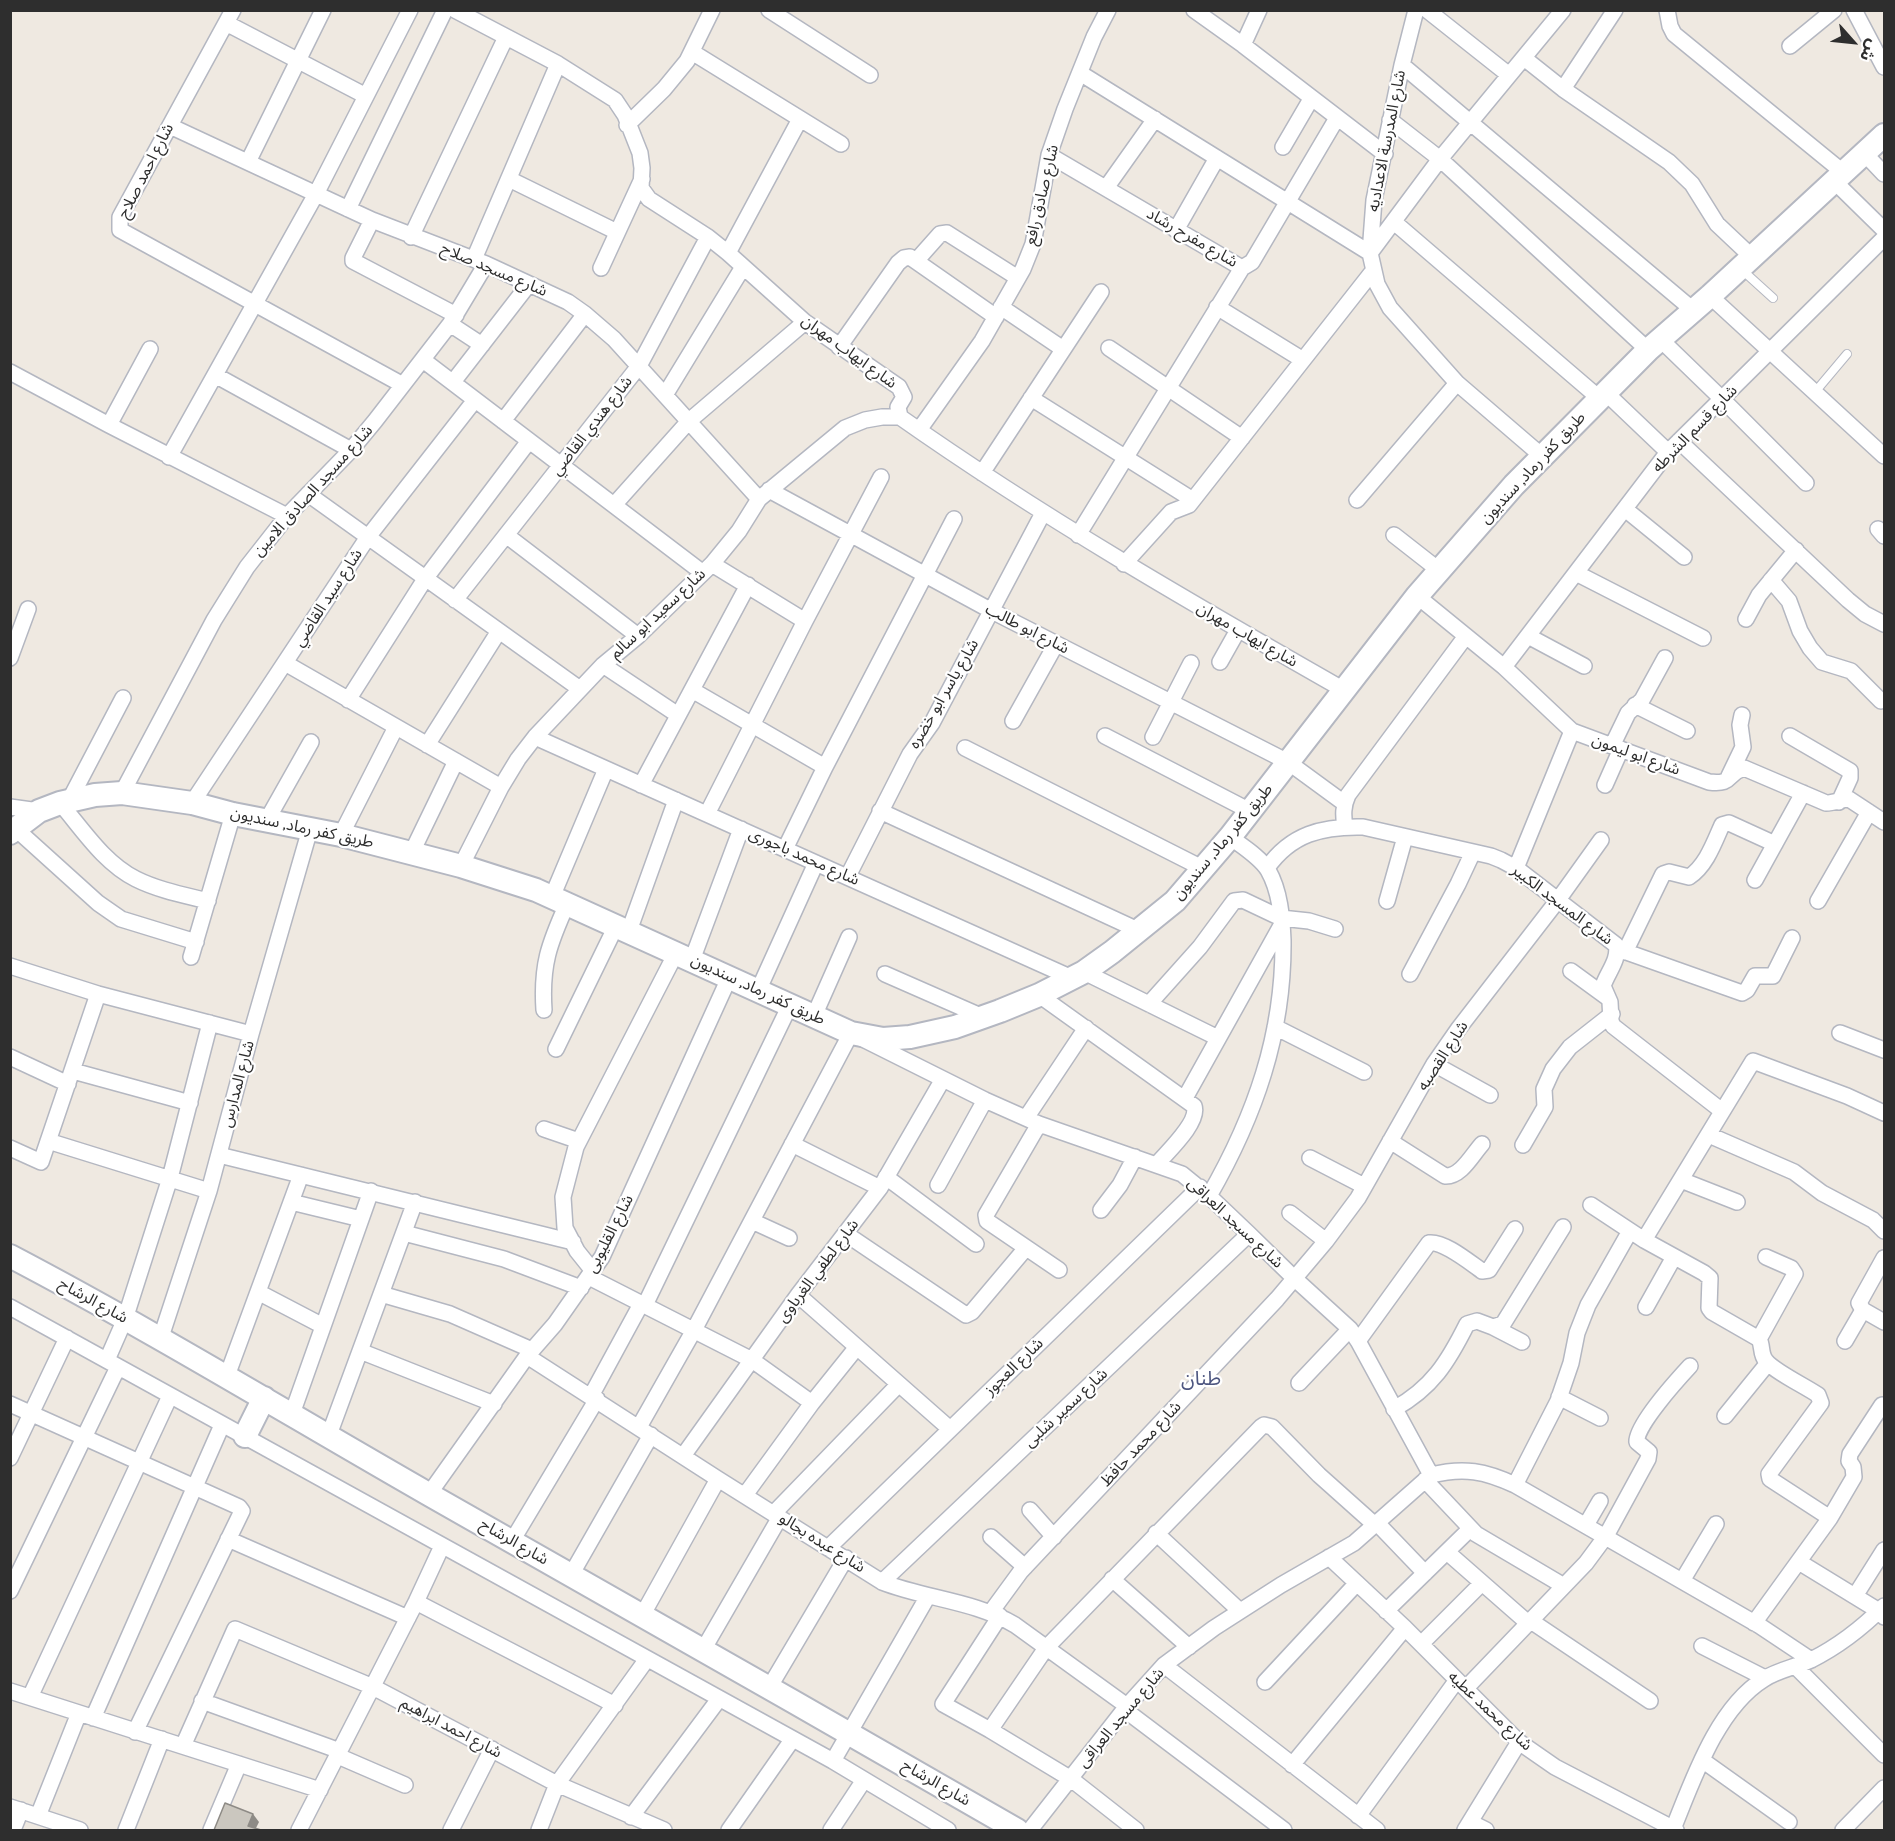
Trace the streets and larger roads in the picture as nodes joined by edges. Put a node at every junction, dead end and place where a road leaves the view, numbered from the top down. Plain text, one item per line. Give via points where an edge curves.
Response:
1 (323, 10) edge
2 (410, 10) edge
3 (445, 10) edge
4 (455, 10) edge
5 (712, 10) edge
6 (769, 10) edge
7 (1108, 10) edge
8 (1194, 10) edge
9 (1259, 10) edge
10 (1416, 10) edge
11 (1427, 10) edge
12 (1563, 10) edge
13 (1615, 10) edge
14 (1668, 10) edge
15 (1834, 10) edge
16 (1854, 10) edge
17 (229, 17) edge
18 (506, 37) junction
19 (1243, 45) junction
20 (1790, 46) dead end
21 (692, 52) junction
22 (1524, 58) junction
23 (298, 61) junction
24 (558, 64) junction
25 (1402, 65) junction
26 (1884, 67) edge
27 (1080, 73) junction
28 (870, 75) dead end
29 (1509, 75) junction
30 (1563, 89) junction
31 (366, 96) junction
32 (1311, 99) junction
33 (1337, 118) junction
34 (800, 119) junction
35 (1155, 119) junction
36 (1390, 120) junction
37 (1470, 122) junction
38 (627, 125) junction
39 (170, 126) junction
40 (1884, 135) edge
41 (841, 144) dead end
42 (1283, 147) dead end
43 (1385, 154) junction
44 (1864, 154) junction
45 (1049, 155) junction
46 (1217, 158) junction
47 (1440, 159) junction
48 (248, 162) junction
49 (1884, 174) edge
50 (1839, 177) junction
51 (509, 179) junction
52 (642, 179) junction
53 (1106, 188) junction
54 (316, 194) junction
55 (1287, 202) junction
56 (348, 209) junction
57 (372, 220) junction
58 (1394, 222) junction
59 (1176, 230) junction
60 (1884, 230) edge
61 (617, 232) junction
62 (411, 237) junction
63 (708, 237) junction
64 (1884, 237) edge
65 (728, 253) junction
66 (1370, 253) junction
67 (913, 259) junction
68 (480, 262) junction
69 (1746, 262) junction
70 (743, 267) junction
71 (601, 268) dead end
72 (1242, 268) junction
73 (1373, 271) junction
74 (1018, 278) junction
75 (529, 284) junction
76 (1101, 292) dead end
77 (1702, 303) junction
78 (255, 304) junction
79 (1217, 307) junction
80 (999, 312) junction
81 (585, 314) junction
82 (453, 320) junction
83 (805, 322) junction
84 (1654, 344) junction
85 (482, 345) junction
86 (839, 347) junction
87 (1109, 348) dead end
88 (150, 349) dead end
89 (1063, 349) junction
90 (1770, 351) junction
91 (423, 360) junction
92 (1303, 360) junction
93 (639, 366) junction
94 (10, 372) edge
95 (215, 375) junction
96 (453, 382) junction
97 (1457, 383) junction
98 (403, 385) junction
99 (1168, 388) junction
100 (665, 395) junction
101 (1602, 395) junction
102 (1031, 398) junction
103 (1722, 399) junction
104 (475, 400) junction
105 (900, 417) junction
106 (503, 421) junction
107 (689, 421) junction
108 (109, 425) junction
109 (919, 430) junction
110 (1242, 438) junction
111 (529, 441) junction
112 (1674, 446) junction
113 (351, 450) junction
114 (1542, 456) junction
115 (1884, 456) edge
116 (169, 457) junction
117 (1125, 458) junction
118 (561, 465) junction
119 (982, 473) junction
120 (881, 477) dead end
121 (1806, 483) dead end
122 (308, 494) junction
123 (764, 494) junction
124 (1193, 500) junction
125 (1357, 500) dead end
126 (614, 505) junction
127 (1625, 509) junction
128 (1043, 513) junction
129 (287, 516) junction
130 (954, 519) dead end
131 (851, 534) junction
132 (506, 535) junction
133 (1078, 535) junction
134 (1394, 535) dead end
135 (368, 537) junction
136 (1796, 550) junction
137 (1684, 557) dead end
138 (1125, 564) junction
139 (708, 568) junction
140 (1440, 571) junction
141 (1576, 573) junction
142 (924, 574) junction
143 (425, 579) junction
144 (1771, 580) junction
145 (748, 585) junction
146 (1417, 596) junction
147 (455, 600) junction
148 (28, 609) dead end
149 (990, 610) junction
150 (1746, 619) dead end
151 (805, 621) junction
152 (1884, 624) edge
153 (1238, 630) junction
154 (499, 631) junction
155 (638, 636) junction
156 (1466, 636) junction
157 (1528, 636) junction
158 (1703, 638) dead end
159 (1056, 644) junction
160 (10, 658) edge
161 (1665, 658) dead end
162 (1220, 662) dead end
163 (285, 663) junction
164 (1191, 663) dead end
165 (603, 665) junction
166 (1584, 666) dead end
167 (1504, 667) junction
168 (580, 689) junction
169 (692, 690) junction
170 (1344, 690) junction
171 (123, 698) dead end
172 (348, 700) junction
173 (1881, 701) dead end
174 (1171, 702) junction
175 (1635, 705) junction
176 (678, 715) junction
177 (1742, 715) dead end
178 (1013, 721) dead end
179 (752, 725) junction
180 (396, 727) junction
181 (1572, 731) junction
182 (1687, 731) dead end
183 (1105, 736) dead end
184 (1790, 736) dead end
185 (535, 737) junction
186 (1153, 737) dead end
187 (311, 742) dead end
188 (427, 745) junction
189 (965, 748) dead end
190 (1616, 748) junction
191 (456, 761) junction
192 (1288, 762) junction
193 (825, 767) junction
194 (606, 769) junction
195 (1727, 782) junction
196 (1605, 784) dead end
197 (641, 785) junction
198 (501, 787) junction
199 (122, 793) junction
200 (1803, 793) junction
201 (676, 800) junction
202 (65, 802) junction
203 (1839, 802) junction
204 (192, 803) junction
205 (1344, 803) junction
206 (10, 807) edge
207 (39, 811) junction
208 (880, 811) junction
209 (1250, 811) junction
210 (1869, 812) junction
211 (232, 813) junction
212 (708, 814) junction
213 (267, 820) junction
214 (1884, 822) edge
215 (1346, 827) junction
216 (310, 829) junction
217 (741, 829) junction
218 (13, 831) edge
219 (341, 835) junction
220 (1230, 837) junction
221 (1405, 837) junction
222 (1601, 840) dead end
223 (1775, 844) junction
224 (785, 849) junction
225 (1473, 852) junction
226 (411, 854) junction
227 (816, 863) junction
228 (461, 866) junction
229 (1267, 868) junction
230 (1516, 868) junction
231 (1204, 869) junction
232 (848, 876) junction
233 (1755, 880) dead end
234 (560, 900) junction
235 (1558, 900) junction
236 (207, 901) junction
237 (1387, 901) dead end
238 (1818, 901) dead end
239 (1282, 921) junction
240 (622, 928) junction
241 (1335, 929) dead end
242 (1140, 931) junction
243 (849, 937) dead end
244 (1792, 938) dead end
245 (1621, 950) junction
246 (684, 957) junction
247 (10, 966) edge
248 (1571, 970) dead end
249 (885, 974) dead end
250 (1410, 974) dead end
251 (1078, 975) junction
252 (729, 978) junction
253 (758, 991) junction
254 (98, 994) junction
255 (1039, 995) junction
256 (1608, 998) junction
257 (1149, 1004) junction
258 (789, 1005) junction
259 (544, 1010) dead end
260 (1612, 1014) junction
261 (814, 1016) junction
262 (983, 1017) junction
263 (210, 1023) junction
264 (1275, 1027) junction
265 (1086, 1028) junction
266 (851, 1033) junction
267 (1840, 1033) dead end
268 (251, 1034) junction
269 (1218, 1038) junction
270 (556, 1049) dead end
271 (1884, 1050) edge
272 (10, 1057) edge
273 (1434, 1064) junction
274 (1364, 1072) dead end
275 (71, 1077) junction
276 (943, 1079) junction
277 (1490, 1095) dead end
278 (1185, 1098) junction
279 (985, 1100) junction
280 (190, 1103) junction
281 (1722, 1112) junction
282 (1884, 1113) edge
283 (1033, 1121) junction
284 (544, 1129) dead end
285 (1709, 1135) junction
286 (48, 1141) junction
287 (579, 1141) junction
288 (1390, 1141) junction
289 (792, 1144) junction
290 (1482, 1144) dead end
291 (1523, 1144) dead end
292 (10, 1148) edge
293 (219, 1155) junction
294 (1135, 1157) junction
295 (1310, 1158) dead end
296 (1157, 1164) junction
297 (301, 1175) junction
298 (170, 1178) junction
299 (1681, 1180) junction
300 (883, 1182) junction
301 (938, 1185) dead end
302 (1364, 1186) junction
303 (209, 1191) junction
304 (371, 1191) junction
305 (1204, 1192) junction
306 (291, 1202) junction
307 (415, 1202) junction
308 (1737, 1202) dead end
309 (1591, 1205) dead end
310 (1101, 1210) dead end
311 (1290, 1214) dead end
312 (361, 1220) junction
313 (752, 1221) junction
314 (1563, 1227) dead end
315 (1515, 1229) dead end
316 (1630, 1231) junction
317 (1884, 1231) edge
318 (404, 1233) junction
319 (846, 1234) junction
320 (1250, 1234) junction
321 (789, 1238) dead end
322 (1644, 1240) junction
323 (1326, 1241) junction
324 (573, 1242) junction
325 (976, 1244) dead end
326 (1026, 1248) junction
327 (10, 1256) edge
328 (1674, 1257) junction
329 (1766, 1257) dead end
330 (1884, 1257) edge
331 (1059, 1270) dead end
332 (1294, 1278) junction
333 (588, 1279) junction
334 (258, 1292) junction
335 (381, 1294) junction
336 (798, 1295) junction
337 (643, 1305) junction
338 (1646, 1306) dead end
339 (10, 1307) edge
340 (1863, 1310) junction
341 (125, 1319) junction
342 (1884, 1322) edge
343 (324, 1326) junction
344 (1493, 1327) junction
345 (694, 1330) junction
346 (1354, 1335) junction
347 (160, 1337) junction
348 (67, 1338) junction
349 (1759, 1339) junction
350 (1845, 1341) dead end
351 (1522, 1342) dead end
352 (857, 1347) junction
353 (360, 1350) junction
354 (529, 1353) junction
355 (752, 1360) junction
356 (1768, 1363) junction
357 (113, 1364) junction
358 (1690, 1366) dead end
359 (227, 1376) junction
360 (1299, 1383) dead end
361 (899, 1384) junction
362 (170, 1396) junction
363 (594, 1397) junction
364 (1559, 1397) junction
365 (264, 1398) junction
366 (812, 1403) junction
367 (10, 1404) edge
368 (494, 1404) junction
369 (1882, 1405) dead end
370 (1394, 1409) junction
371 (32, 1414) junction
372 (292, 1414) junction
373 (1725, 1416) dead end
374 (1600, 1418) dead end
375 (222, 1425) junction
376 (950, 1429) junction
377 (645, 1431) junction
378 (329, 1435) junction
379 (245, 1436) junction
380 (84, 1438) junction
381 (683, 1456) junction
382 (10, 1458) edge
383 (138, 1463) junction
384 (1428, 1478) junction
385 (718, 1479) junction
386 (1515, 1485) junction
387 (195, 1488) junction
388 (429, 1494) junction
389 (745, 1495) junction
390 (1600, 1501) dead end
391 (1030, 1510) dead end
392 (777, 1515) junction
393 (1830, 1518) junction
394 (1376, 1524) junction
395 (1716, 1524) dead end
396 (1586, 1525) junction
397 (1470, 1529) junction
398 (1156, 1533) junction
399 (1606, 1536) junction
400 (991, 1537) dead end
401 (1054, 1537) junction
402 (228, 1539) junction
403 (512, 1541) junction
404 (442, 1546) junction
405 (828, 1548) junction
406 (1884, 1550) edge
407 (1447, 1552) junction
408 (1329, 1557) junction
409 (846, 1558) junction
410 (1799, 1562) junction
411 (1025, 1567) junction
412 (1425, 1573) junction
413 (571, 1575) junction
414 (1112, 1580) junction
415 (1683, 1581) junction
416 (882, 1582) junction
417 (1482, 1582) junction
418 (1357, 1583) junction
419 (1564, 1586) junction
420 (10, 1591) edge
421 (928, 1596) junction
422 (1855, 1596) junction
423 (416, 1602) junction
424 (1240, 1611) junction
425 (1386, 1611) junction
426 (1883, 1612) edge
427 (643, 1614) junction
428 (995, 1614) junction
429 (408, 1618) junction
430 (1530, 1622) junction
431 (1754, 1623) junction
432 (1405, 1628) junction
433 (1421, 1644) junction
434 (1702, 1646) dead end
435 (1189, 1647) junction
436 (1046, 1648) junction
437 (703, 1650) junction
438 (647, 1659) junction
439 (1811, 1660) junction
440 (1164, 1665) junction
441 (1795, 1666) junction
442 (1765, 1678) junction
443 (1265, 1682) dead end
444 (1461, 1684) junction
445 (373, 1687) junction
446 (769, 1688) junction
447 (10, 1691) edge
448 (30, 1697) junction
449 (718, 1699) junction
450 (202, 1701) junction
451 (1650, 1701) dead end
452 (615, 1705) junction
453 (1126, 1708) junction
454 (86, 1715) junction
455 (990, 1730) junction
456 (135, 1732) junction
457 (848, 1733) junction
458 (162, 1739) junction
459 (792, 1740) junction
460 (1519, 1742) junction
461 (183, 1746) junction
462 (492, 1749) junction
463 (339, 1754) junction
464 (1884, 1755) edge
465 (1702, 1760) junction
466 (832, 1761) junction
467 (239, 1764) junction
468 (1292, 1765) junction
469 (1071, 1779) junction
470 (864, 1780) junction
471 (557, 1784) junction
472 (405, 1785) dead end
473 (1884, 1788) edge
474 (320, 1790) junction
475 (16, 1809) edge
476 (38, 1816) junction
477 (1358, 1816) junction
478 (630, 1817) junction
479 (1789, 1822) dead end
480 (1468, 1826) edge
481 (13, 1830) edge
482 (81, 1830) edge
483 (126, 1830) edge
484 (212, 1830) edge
485 (299, 1830) edge
486 (450, 1830) edge
487 (539, 1830) edge
488 (664, 1830) edge
489 (729, 1830) edge
490 (831, 1830) edge
491 (948, 1830) edge
492 (1017, 1830) edge
493 (1030, 1830) edge
494 (1136, 1830) edge
495 (1284, 1830) edge
496 (1377, 1830) edge
497 (1486, 1830) edge
498 (1675, 1830) edge
499 (1844, 1830) edge

1 - 23 street
2 - 31 street
3 - 56 street
4 - 18 street, شارع ايهاب مهران
5 - 21 street
6 - 28 street
7 - 27 street, شارع صادق رافع
8 - 19 street
9 - 19 street
10 - 25 street, شارع المدرسة الاعداديه
11 - 29 street
12 - 22 street
13 - 30 street
14 - 50 street via 1674,33
15 - 20 street
16 - 26 street
17 - 23 street
17 - 39 street, شارع احمد صلاح
18 - 24 street, شارع ايهاب مهران
18 - 62 street
19 - 32 street
21 - 34 street
21 - 38 street via 664,89
22 - 29 street
22 - 30 street
23 - 31 street
23 - 48 street
24 - 38 street, شارع ايهاب مهران via 615,100
24 - 51 street, شارع مسجد الصادق الامين
25 - 36 street, شارع المدرسة الاعداديه
25 - 37 street
27 - 35 street
27 - 45 street, شارع صادق رافع
29 - 37 street
30 - 69 street via 1669,162 1692,184
31 - 54 street
32 - 33 street
32 - 42 street
33 - 43 street
33 - 55 street, شارع مفرح رشاد
34 - 41 street
34 - 65 street
35 - 46 street
35 - 53 street
36 - 43 street, شارع المدرسة الاعداديه
36 - 47 street
37 - 47 street
37 - 77 street
38 - 52 street, شارع ايهاب مهران via 639,153
39 - 48 street, شارع مسجد صلاح
39 - 78 street, شارع احمد صلاح via 120,217 120,230
40 - 44 street, طريق كفر رماد, سنديون
43 - 66 street, شارع المدرسة الاعداديه via 1374,200
44 - 49 street
44 - 50 street, طريق كفر رماد, سنديون
45 - 53 street, شارع مفرح رشاد
45 - 74 street, شارع صادق رافع via 1033,244
46 - 55 street
46 - 59 street
47 - 58 street
47 - 84 street
48 - 54 street, شارع مسجد صلاح
50 - 60 street
50 - 69 street, طريق كفر رماد, سنديون
51 - 61 street
51 - 68 street, شارع مسجد الصادق الامين
52 - 61 street
52 - 63 street, شارع ايهاب مهران via 641,188 649,199
53 - 59 street, شارع مفرح رشاد
54 - 56 street, شارع مسجد صلاح
54 - 78 street
55 - 66 street
55 - 72 street, شارع مفرح رشاد via 1252,262
56 - 57 street, شارع مسجد صلاح
57 - 62 street, شارع مسجد صلاح
57 - 82 street via 353,261
58 - 66 street
58 - 101 street
59 - 72 street, شارع مفرح رشاد
61 - 71 street
62 - 68 street, شارع مسجد صلاح
63 - 65 street, شارع ايهاب مهران
63 - 93 street, شارع هندي القاضي
64 - 90 street, شارع قسم الشرطه
65 - 70 street, شارع ايهاب مهران
66 - 73 street, شارع المدرسة الاعداديه
67 - 74 street via 940,234 947,233
67 - 80 street
67 - 86 street via 904,258 898,263
68 - 75 street, شارع مسجد صلاح
68 - 82 street, شارع مسجد الصادق الامين
69 - 77 street, طريق كفر رماد, سنديون
70 - 83 street, شارع ايهاب مهران
70 - 100 street
72 - 79 street
73 - 92 street
73 - 97 street, شارع المدرسة الاعداديه via 1390,308
74 - 80 street, شارع صادق رافع
75 - 81 street, شارع مسجد صلاح
75 - 85 street
76 - 89 street
77 - 84 street, طريق كفر رماد, سنديون
77 - 90 street
78 - 95 street
78 - 98 street, شارع احمد صلاح
79 - 92 street
79 - 99 street
80 - 89 street
80 - 109 street, شارع صادق رافع
81 - 93 street, شارع مسجد صلاح
81 - 106 street
82 - 85 street
82 - 91 street, شارع مسجد الصادق الامين
83 - 86 street, شارع ايهاب مهران
83 - 107 street
84 - 101 street, طريق كفر رماد, سنديون
84 - 103 street
85 - 96 street
86 - 105 street, شارع ايهاب مهران via 899,387 904,398 898,407
87 - 99 street
88 - 108 street
89 - 102 street
90 - 103 street, شارع قسم الشرطه
90 - 115 street
91 - 96 street
91 - 98 street, شارع مسجد الصادق الامين
92 - 110 street
93 - 100 street, شارع مسجد صلاح
93 - 118 street, شارع هندي القاضي
94 - 108 street
95 - 113 street
95 - 116 street
96 - 104 street
97 - 114 street, شارع المدرسة الاعداديه
97 - 125 street
98 - 113 street, شارع مسجد الصادق الامين
99 - 110 street
99 - 117 street
100 - 107 street, شارع مسجد صلاح
101 - 112 street
101 - 114 street, طريق كفر رماد, سنديون
102 - 117 street
102 - 119 street
103 - 112 street, شارع قسم الشرطه
103 - 121 street
104 - 106 street
104 - 135 street, شارع سيد القاضي
105 - 109 street, شارع ايهاب مهران
105 - 123 street, شارع سعيد ابو سالم via 865,420 845,428
106 - 111 street
107 - 123 street, شارع مسجد صلاح
107 - 126 street
108 - 116 street
109 - 119 street, شارع ايهاب مهران
110 - 124 street
111 - 118 street
111 - 143 street
112 - 127 street, شارع قسم الشرطه
112 - 136 street
113 - 122 street, شارع مسجد الصادق الامين
114 - 140 street, طريق كفر رماد, سنديون
116 - 129 street
117 - 124 street
117 - 133 street
118 - 126 street
118 - 132 street, شارع هندي القاضي
119 - 128 street, شارع ايهاب مهران
120 - 131 street
122 - 129 street, شارع مسجد الصادق الامين
122 - 135 street
123 - 131 street, شارع ابو طالب
123 - 139 street, شارع سعيد ابو سالم
124 - 138 street via 1183,509 1171,512
126 - 139 street
127 - 137 street
127 - 141 street, شارع قسم الشرطه
128 - 133 street, شارع ايهاب مهران
128 - 149 street, شارع ياسر ابو خضره
129 - 199 street, شارع مسجد الصادق الامين via 247,567 214,620
130 - 142 street
131 - 142 street, شارع ابو طالب
131 - 151 street
132 - 147 street, شارع هندي القاضي
132 - 155 street
133 - 138 street, شارع ايهاب مهران
134 - 140 street
135 - 143 street
135 - 163 street, شارع سيد القاضي
136 - 144 street
136 - 152 street via 1848,600
138 - 153 street, شارع ايهاب مهران
139 - 145 street
139 - 155 street, شارع سعيد ابو سالم
140 - 146 street, طريق كفر رماد, سنديون
141 - 157 street, شارع قسم الشرطه
141 - 158 street
142 - 149 street, شارع ابو طالب
142 - 193 street
143 - 147 street
143 - 172 street
144 - 150 street
144 - 173 street via 1789,601 1800,631 1822,662 1851,671
145 - 151 street
145 - 169 street
146 - 156 street, شارع ابو ليمون
146 - 170 street, طريق كفر رماد, سنديون
147 - 154 street
148 - 160 street
149 - 159 street, شارع ابو طالب
149 - 208 street, شارع ياسر ابو خضره via 941,706
151 - 179 street
153 - 162 street
153 - 170 street, شارع ايهاب مهران
154 - 168 street
154 - 188 street
155 - 165 street, شارع سعيد ابو سالم
156 - 167 street, شارع ابو ليمون
156 - 205 street
157 - 166 street
157 - 167 street, شارع قسم الشرطه
159 - 174 street, شارع ابو طالب
159 - 178 street
161 - 175 street via 1642,700
163 - 172 street
163 - 204 street, شارع سيد القاضي
164 - 174 street
165 - 168 street, شارع سعيد ابو سالم
165 - 176 street
167 - 181 street, شارع ابو ليمون
168 - 185 street, شارع سعيد ابو سالم
169 - 176 street
169 - 179 street
170 - 192 street, طريق كفر رماد, سنديون
171 - 202 street
172 - 180 street
174 - 186 street
174 - 192 street, شارع ابو طالب
175 - 182 street
175 - 190 street via 1628,713
176 - 197 street
177 - 195 street via 1743,747
179 - 193 street
179 - 212 street
180 - 188 street
180 - 219 street
181 - 190 street, شارع ابو ليمون
181 - 230 street
183 - 209 street
184 - 203 street via 1850,771
185 - 194 street, شارع محمد باجورى
185 - 198 street, شارع سعيد ابو سالم
187 - 213 street
188 - 191 street
189 - 231 street
190 - 195 street, شارع ابو ليمون via 1709,782
190 - 196 street
191 - 198 street
191 - 226 street
192 - 205 street, شارع ابو طالب
192 - 209 street, طريق كفر رماد, سنديون
193 - 224 street
194 - 197 street, شارع محمد باجورى
194 - 234 street
195 - 200 street via 1744,768
197 - 201 street, شارع محمد باجورى
198 - 228 street, شارع سعيد ابو سالم
199 - 202 street, طريق كفر رماد, سنديون
199 - 204 street, طريق كفر رماد, سنديون
200 - 203 street via 1826,803
200 - 223 street
201 - 212 street, شارع محمد باجورى
201 - 240 street
202 - 207 street, طريق كفر رماد, سنديون
202 - 236 street via 105,856 126,873 150,885
203 - 210 street via 1849,799
204 - 211 street, طريق كفر رماد, سنديون
205 - 215 street
206 - 207 street
207 - 218 street, طريق كفر رماد, سنديون
208 - 232 street, شارع ياسر ابو خضره
208 - 242 street
209 - 220 street, طريق كفر رماد, سنديون
210 - 214 street
210 - 238 street
211 - 213 street, طريق كفر رماد, سنديون
211 - 236 street
212 - 217 street, شارع محمد باجورى
213 - 216 street, طريق كفر رماد, سنديون
215 - 221 street, شارع المسجد الكبير
215 - 229 street, شارع المسجد الكبير via 1295,841 1278,853
216 - 219 street, طريق كفر رماد, سنديون
216 - 268 street, شارع المدارس
217 - 224 street, شارع محمد باجورى
217 - 246 street
218 - 236 street via 121,919 194,950
219 - 226 street, طريق كفر رماد, سنديون
220 - 229 street
220 - 231 street, طريق كفر رماد, سنديون
221 - 225 street, شارع المسجد الكبير
221 - 237 street
222 - 235 street, شارع القصبه
223 - 233 street
223 - 245 street via 1729,823 1722,825 1696,873 1689,877 1663,874
224 - 227 street, شارع محمد باجورى
225 - 230 street, شارع المسجد الكبير
225 - 250 street
226 - 228 street, طريق كفر رماد, سنديون
227 - 232 street, شارع محمد باجورى
227 - 253 street
228 - 234 street, طريق كفر رماد, سنديون
229 - 239 street, شارع العجوز
230 - 235 street, شارع المسجد الكبير
231 - 242 street, طريق كفر رماد, سنديون
232 - 251 street, شارع محمد باجورى
234 - 240 street, طريق كفر رماد, سنديون
234 - 259 street via 542,982
235 - 245 street, شارع المسجد الكبير
235 - 273 street, شارع القصبه
239 - 241 street via 1309,921
239 - 257 street via 1243,900 1234,901 1200,947
239 - 264 street, شارع العجوز via 1281,985
239 - 269 street
240 - 246 street, طريق كفر رماد, سنديون
240 - 270 street
242 - 251 street, طريق كفر رماد, سنديون
243 - 261 street
244 - 245 street via 1773,976 1755,976 1742,993
245 - 256 street, شارع المسجد الكبير via 1603,986
246 - 252 street, طريق كفر رماد, سنديون
246 - 287 street
247 - 254 street
248 - 256 street
249 - 262 street
251 - 255 street, طريق كفر رماد, سنديون
251 - 257 street, شارع محمد باجورى
252 - 253 street, طريق كفر رماد, سنديون
252 - 333 street, شارع القليوبى via 602,1257
253 - 258 street, طريق كفر رماد, سنديون
254 - 263 street
254 - 275 street
255 - 262 street, طريق كفر رماد, سنديون
255 - 265 street
256 - 260 street, شارع المسجد الكبير
257 - 269 street, شارع محمد باجورى
258 - 261 street, طريق كفر رماد, سنديون
258 - 337 street
260 - 281 street, شارع المسجد الكبير via 1611,1021 1621,1033
260 - 291 street via 1570,1047 1553,1069 1544,1089 1545,1107
261 - 266 street, طريق كفر رماد, سنديون
262 - 266 street, طريق كفر رماد, سنديون via 910,1037 883,1039
263 - 268 street
263 - 280 street
264 - 274 street
264 - 305 street, شارع العجوز via 1255,1104 1224,1170
265 - 278 street
265 - 283 street
266 - 276 street, شارع مسجد العراقى
266 - 289 street
267 - 271 street
268 - 293 street, شارع المدارس
269 - 278 street
272 - 275 street
273 - 277 street
273 - 288 street, شارع القصبه
275 - 280 street
275 - 286 street
276 - 279 street, شارع مسجد العراقى
276 - 300 street, شارع لطفي الغرباوى
278 - 296 street via 1196,1109 1194,1116
279 - 283 street, شارع مسجد العراقى
279 - 301 street
280 - 298 street
281 - 282 street via 1753,1061
281 - 285 street
283 - 294 street, شارع مسجد العراقى
283 - 326 street via 986,1215 987,1221
284 - 287 street
285 - 299 street
285 - 317 street via 1794,1172 1822,1193 1874,1220
286 - 292 street via 41,1162
286 - 298 street
287 - 324 street via 563,1197 565,1228
288 - 290 street via 1445,1176 1456,1174
288 - 302 street, شارع القصبه
289 - 300 street
289 - 313 street
293 - 297 street
293 - 303 street, شارع المدارس
294 - 296 street, شارع مسجد العراقى
294 - 310 street
295 - 302 street
296 - 305 street, شارع مسجد العراقى via 1182,1174
297 - 304 street
297 - 306 street
298 - 303 street
298 - 341 street
299 - 308 street
299 - 322 street
300 - 319 street, شارع لطفي الغرباوى
300 - 325 street
302 - 323 street, شارع القصبه
303 - 347 street, شارع المدارس
304 - 307 street
304 - 312 street
305 - 320 street, شارع مسجد العراقى
305 - 376 street, شارع العجوز
306 - 312 street
306 - 334 street
307 - 318 street
307 - 324 street
309 - 316 street
311 - 323 street
312 - 343 street
313 - 321 street
313 - 345 street
314 - 344 street via 1503,1324
315 - 346 street via 1489,1270 1482,1270 1444,1246 1429,1243
316 - 322 street
316 - 364 street via 1588,1305
318 - 333 street
318 - 335 street
319 - 326 street via 966,1314 972,1312
319 - 336 street, شارع لطفي الغرباوى
320 - 332 street, شارع مسجد العراقى
320 - 416 street, شارع سمير شلبى
322 - 328 street
323 - 332 street, شارع القصبه
324 - 333 street
326 - 331 street
327 - 341 street, شارع الرشاح
328 - 338 street
328 - 349 street via 1710,1278 1708,1308 1712,1312
329 - 349 street via 1791,1268 1795,1274
330 - 340 street via 1859,1303
332 - 346 street, شارع مسجد العراقى
332 - 401 street, شارع محمد حافظ
333 - 337 street
333 - 354 street, شارع القليوبى
334 - 343 street
334 - 359 street
335 - 353 street
335 - 354 street, شارع عبده بجالو via 450,1314
336 - 352 street
336 - 355 street, شارع لطفي الغرباوى
337 - 345 street
337 - 363 street
339 - 348 street, شارع الرشاح
340 - 342 street
340 - 350 street
341 - 347 street, شارع الرشاح
341 - 357 street
343 - 372 street
344 - 351 street
344 - 370 street via 1477,1321 1467,1324 1438,1373
345 - 355 street
345 - 377 street
346 - 360 street
346 - 370 street, شارع مسجد العراقى
347 - 359 street, شارع الرشاح
348 - 357 street, شارع الرشاح
348 - 371 street
349 - 356 street
352 - 361 street
352 - 366 street
353 - 368 street
353 - 378 street
354 - 363 street, شارع عبده بجالو
354 - 368 street, شارع القليوبى
355 - 366 street
355 - 381 street, شارع لطفي الغرباوى
356 - 373 street
356 - 393 street via 1818,1395 1821,1403 1769,1474 1770,1479
357 - 362 street, شارع الرشاح
357 - 380 street
358 - 399 street via 1638,1432 1637,1442 1648,1452 1648,1459
359 - 365 street, شارع الرشاح
361 - 376 street
361 - 392 street
362 - 375 street, شارع الرشاح
362 - 383 street
363 - 377 street, شارع عبده بجالو
363 - 403 street
364 - 374 street
364 - 386 street
365 - 372 street, شارع الرشاح
365 - 379 street
366 - 389 street
367 - 371 street
368 - 388 street, شارع القليوبى
369 - 393 street via 1850,1455 1854,1477
370 - 384 street, شارع مسجد العراقى
371 - 380 street
371 - 382 street
372 - 378 street, شارع الرشاح
375 - 379 street, شارع الرشاح
375 - 387 street
376 - 405 street, شارع العجوز
377 - 381 street, شارع عبده بجالو
377 - 413 street
378 - 388 street, شارع الرشاح
379 - 404 street, شارع الرشاح
380 - 383 street
380 - 420 street
381 - 385 street, شارع عبده بجالو
383 - 387 street
383 - 448 street
384 - 386 street via 1471,1471 1492,1474
384 - 394 street, شارع مسجد العراقى
384 - 397 street
385 - 389 street, شارع عبده بجالو
385 - 427 street
386 - 396 street
387 - 402 street via 242,1511
387 - 454 street
388 - 403 street, شارع الرشاح
389 - 392 street, شارع عبده بجالو
390 - 396 street
391 - 401 street
392 - 405 street, شارع عبده بجالو
392 - 437 street
393 - 410 street
394 - 398 street via 1272,1427 1264,1425
394 - 408 street, شارع مسجد العراقى
394 - 412 street
395 - 415 street
396 - 399 street
397 - 407 street
397 - 419 street
398 - 414 street
398 - 424 street
399 - 415 street
399 - 419 street
400 - 411 street
401 - 411 street, شارع محمد حافظ
402 - 429 street
402 - 456 street
403 - 413 street, شارع الرشاح
404 - 423 street
404 - 438 street, شارع الرشاح
405 - 409 street, شارع عبده بجالو
406 - 422 street
407 - 412 street
407 - 417 street
408 - 418 street, شارع محمد عطيه
408 - 424 street, شارع مسجد العراقى
409 - 416 street, شارع عبده بجالو
409 - 446 street
410 - 422 street
410 - 431 street
411 - 428 street, شارع محمد حافظ
412 - 425 street
413 - 427 street, شارع الرشاح
414 - 435 street
414 - 436 street
415 - 431 street
416 - 421 street, شارع عبده بجالو
417 - 430 street
417 - 433 street
418 - 425 street, شارع محمد عطيه
418 - 443 street
419 - 430 street
421 - 428 street, شارع عبده بجالو
421 - 457 street
422 - 426 street
423 - 429 street
423 - 452 street
424 - 435 street, شارع مسجد العراقى
425 - 432 street, شارع محمد عطيه
426 - 439 street
427 - 437 street, شارع الرشاح
428 - 436 street, شارع عبده بجالو
428 - 455 street, شارع محمد حافظ via 943,1704
429 - 445 street
430 - 444 street
430 - 451 street
431 - 439 street
432 - 433 street, شارع محمد عطيه
432 - 468 street
433 - 444 street, شارع محمد عطيه
434 - 442 street
435 - 440 street, شارع مسجد العراقى
436 - 453 street, شارع عبده بجالو
436 - 455 street
437 - 446 street, شارع الرشاح
438 - 449 street, شارع الرشاح
438 - 452 street
439 - 441 street
440 - 453 street, شارع مسجد العراقى
440 - 468 street
441 - 442 street
441 - 464 street
442 - 465 street via 1736,1705
444 - 460 street, شارع محمد عطيه
444 - 477 street
445 - 450 street, شارع احمد ابراهيم via 235,1629
445 - 462 street, شارع احمد ابراهيم
445 - 463 street
446 - 457 street, شارع الرشاح
447 - 448 street
448 - 454 street
449 - 459 street, شارع الرشاح
449 - 478 street
450 - 461 street
450 - 463 street
452 - 471 street
453 - 469 street, شارع مسجد العراقى
453 - 495 street, شارع عبده بجالو
454 - 456 street
454 - 476 street
455 - 469 street
456 - 458 street
457 - 466 street
457 - 492 street, شارع الرشاح
458 - 461 street
458 - 483 street
459 - 466 street, شارع الرشاح
459 - 489 street
460 - 480 street
460 - 498 street, شارع محمد عطيه via 1555,1767
461 - 467 street
462 - 471 street, شارع احمد ابراهيم
462 - 486 street
463 - 472 street
463 - 474 street
465 - 479 street
465 - 498 street
466 - 470 street, شارع الرشاح
467 - 474 street
467 - 484 street
468 - 477 street
469 - 493 street, شارع مسجد العراقى
469 - 494 street
470 - 490 street
470 - 491 street, شارع الرشاح
471 - 478 street, شارع احمد ابراهيم
471 - 487 street
473 - 499 street
474 - 485 street
475 - 476 street
475 - 481 street
476 - 482 street
477 - 496 street
478 - 488 street, شارع احمد ابراهيم
480 - 497 street

